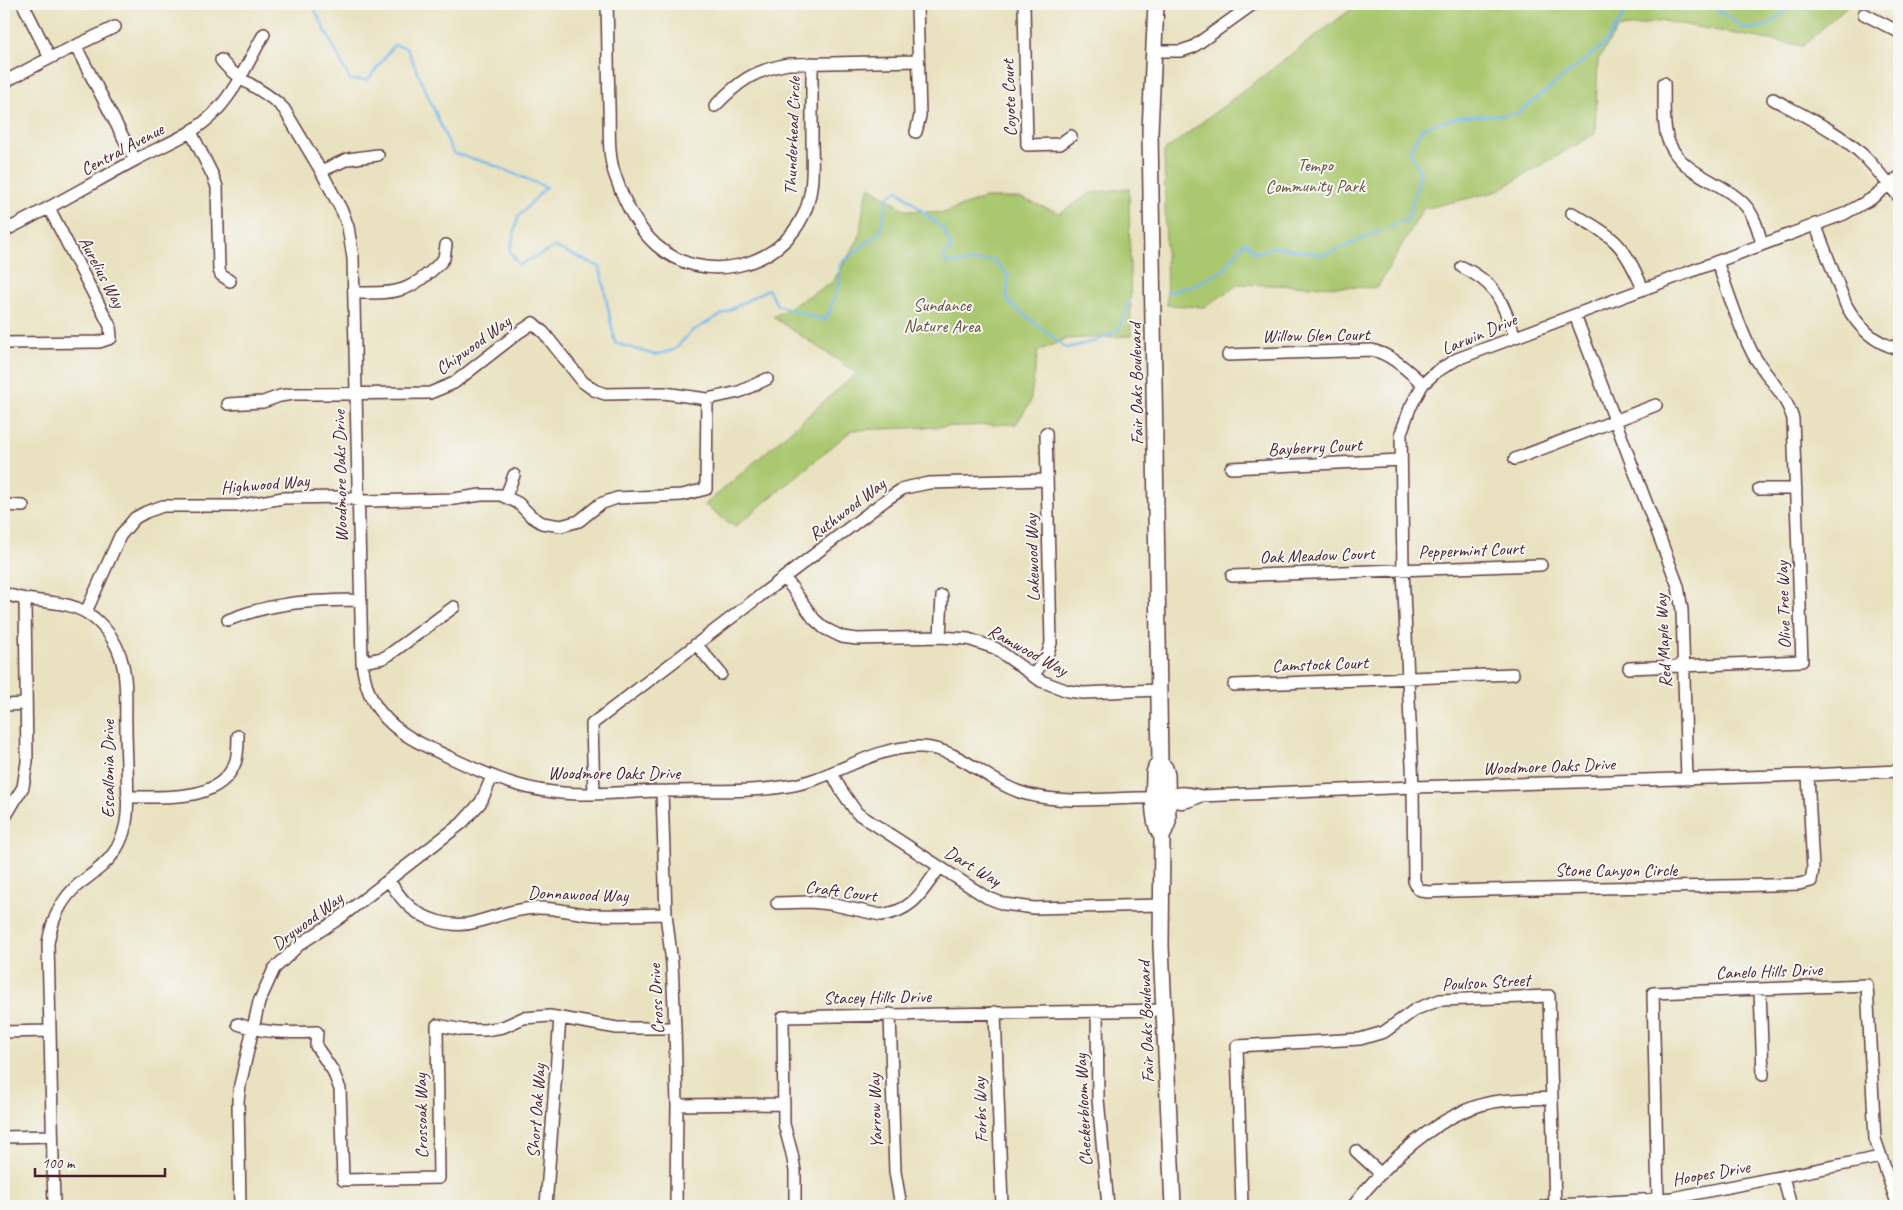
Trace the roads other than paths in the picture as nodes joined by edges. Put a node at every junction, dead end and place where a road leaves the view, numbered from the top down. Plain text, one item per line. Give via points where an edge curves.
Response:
1 (23, 4) edge
2 (607, 4) edge
3 (917, 4) edge
4 (1024, 4) edge
5 (1156, 4) edge
6 (1253, 4) edge
7 (1864, 14) dead end
8 (115, 27) dead end
9 (1899, 32) edge
10 (264, 34) dead end
11 (76, 47) junction
12 (1153, 51) junction
13 (50, 58) junction
14 (221, 60) dead end
15 (918, 61) junction
16 (812, 63) junction
17 (240, 78) junction
18 (4, 82) edge
19 (1664, 83) dead end
20 (1773, 98) dead end
21 (715, 106) dead end
22 (192, 132) junction
23 (916, 132) dead end
24 (1071, 136) dead end
25 (378, 155) dead end
26 (135, 160) junction
27 (321, 171) junction
28 (1899, 177) edge
29 (1890, 186) junction
30 (1899, 197) edge
31 (49, 208) junction
32 (1572, 213) dead end
33 (1815, 224) junction
34 (4, 231) edge
35 (1762, 244) junction
36 (446, 246) dead end
37 (1717, 262) junction
38 (1462, 267) dead end
39 (230, 281) dead end
40 (1643, 289) junction
41 (354, 293) junction
42 (1575, 315) junction
43 (1515, 336) junction
44 (4, 343) edge
45 (1899, 349) edge
46 (1228, 354) dead end
47 (767, 379) dead end
48 (1423, 384) junction
49 (356, 395) junction
50 (707, 399) junction
51 (228, 404) dead end
52 (1656, 405) dead end
53 (1616, 421) junction
54 (1046, 433) dead end
55 (1515, 459) dead end
56 (1401, 460) junction
57 (1230, 468) dead end
58 (514, 475) dead end
59 (1047, 480) junction
60 (1760, 489) dead end
61 (1796, 489) junction
62 (506, 496) junction
63 (358, 501) junction
64 (4, 505) edge
65 (23, 506) dead end
66 (1541, 564) dead end
67 (1403, 570) junction
68 (1232, 576) dead end
69 (785, 578) junction
70 (4, 593) edge
71 (942, 596) dead end
72 (25, 600) junction
73 (360, 600) junction
74 (454, 607) dead end
75 (86, 612) junction
76 (228, 620) dead end
77 (940, 637) junction
78 (696, 644) junction
79 (362, 662) junction
80 (1683, 666) junction
81 (1629, 668) dead end
82 (721, 674) dead end
83 (1513, 674) dead end
84 (1033, 676) junction
85 (1408, 679) junction
86 (1234, 685) dead end
87 (1159, 690) junction
88 (26, 704) junction
89 (4, 705) edge
90 (238, 736) dead end
91 (1899, 771) edge
92 (832, 773) junction
93 (1808, 776) junction
94 (492, 777) junction
95 (1687, 780) junction
96 (1413, 787) junction
97 (662, 791) junction
98 (594, 794) junction
99 (127, 797) junction
100 (1161, 798) junction
101 (4, 820) edge
102 (939, 868) junction
103 (389, 881) junction
104 (777, 903) dead end
105 (1161, 905) junction
106 (666, 914) junction
107 (1760, 989) junction
108 (1165, 1010) junction
109 (1097, 1011) junction
110 (995, 1012) junction
111 (890, 1014) junction
112 (560, 1018) junction
113 (238, 1024) dead end
114 (675, 1028) junction
115 (49, 1030) junction
116 (254, 1030) junction
117 (4, 1032) edge
118 (1762, 1075) dead end
119 (1551, 1098) junction
120 (783, 1104) junction
121 (677, 1105) junction
122 (52, 1136) junction
123 (4, 1137) edge
124 (1356, 1151) dead end
125 (1881, 1158) junction
126 (1381, 1174) junction
127 (1783, 1177) junction
128 (1658, 1199) junction
129 (54, 1206) edge
130 (240, 1206) edge
131 (546, 1206) edge
132 (676, 1206) edge
133 (795, 1206) edge
134 (901, 1206) edge
135 (1002, 1206) edge
136 (1108, 1206) edge
137 (1173, 1206) edge
138 (1242, 1206) edge
139 (1353, 1206) edge
140 (1552, 1206) edge
141 (1791, 1206) edge
142 (1898, 1206) edge

1 - 13 street
2 - 16 street, Thunderhead Circle via 610,147 615,177 632,214 649,237 666,252 691,264 718,268 750,263 776,249 796,227 807,205 812,183
3 - 15 street
4 - 24 street, Coyote Court via 1027,145 1060,144
5 - 12 main road, Fair Oaks Boulevard
6 - 12 street via 1193,47 1182,51
7 - 9 street
8 - 11 street
10 - 17 street, Central Avenue
11 - 13 street
11 - 26 street
12 - 87 main road, Fair Oaks Boulevard via 1150,131
13 - 18 street
14 - 17 street
15 - 16 street, Thunderhead Circle
15 - 23 street via 920,116
16 - 21 street via 788,64 753,74
17 - 22 street, Central Avenue via 215,112
17 - 27 street, Woodmore Oaks Drive via 275,99
19 - 35 street via 1668,138 1673,151 1691,170 1741,202 1756,222
20 - 29 street via 1839,136 1863,155
22 - 26 street, Central Avenue
22 - 39 street via 217,187 219,270
25 - 27 street via 348,159
26 - 31 street, Central Avenue
27 - 41 street, Woodmore Oaks Drive via 348,227
28 - 29 street, Larwin Drive
29 - 30 street
29 - 33 street, Larwin Drive via 1844,214
31 - 34 street, Central Avenue
31 - 44 street, Aurelius Way via 110,326 111,338 99,342
32 - 40 street via 1611,236 1622,247
33 - 35 street, Larwin Drive
33 - 45 street via 1846,306 1860,328 1884,344
35 - 37 street, Larwin Drive
36 - 41 street via 441,262 410,287 392,293
37 - 40 street, Larwin Drive
37 - 61 street, Olive Tree Way via 1747,342 1790,410 1795,430
38 - 43 street via 1479,275 1495,290
40 - 42 street, Larwin Drive
41 - 49 street, Woodmore Oaks Drive
42 - 43 street, Larwin Drive
42 - 53 street, Red Maple Way
43 - 48 street, Larwin Drive via 1457,358
46 - 48 street, Willow Glen Court via 1372,350 1386,354
47 - 50 street via 738,392
48 - 56 street, Larwin Drive via 1401,433
49 - 50 street, Chipwood Way via 422,395 444,389 533,323 582,382 594,390 605,394 664,393
49 - 51 street via 293,394 263,402
49 - 63 street, Woodmore Oaks Drive
50 - 62 street via 706,489 682,495 617,498 600,504 573,524 561,526 542,523
52 - 53 street
53 - 55 street
53 - 80 street, Red Maple Way via 1678,586
54 - 59 street, Lakewood Way
56 - 57 street, Bayberry Court
56 - 67 street, Larwin Drive
58 - 62 street
59 - 69 street, Ruthwood Way via 929,483 904,488
59 - 84 street, Lakewood Way via 1051,643 1048,656
60 - 61 street
61 - 80 street, Olive Tree Way via 1802,661
62 - 63 street, Highwood Way
63 - 73 street, Woodmore Oaks Drive
63 - 75 street, Highwood Way via 344,497 283,498 237,506 163,506 146,512 135,518 120,536
64 - 65 street
66 - 67 street, Peppermint Court
67 - 68 street, Oak Meadow Court
67 - 85 street, Larwin Drive
69 - 77 street, Ramwood Way via 814,619 836,635 857,639
69 - 78 street, Ruthwood Way
70 - 72 street, Escallonia Drive
71 - 77 street
72 - 75 street, Escallonia Drive via 66,604
72 - 88 street
73 - 76 street via 300,601 248,612
73 - 79 street, Woodmore Oaks Drive
74 - 79 street via 390,654
75 - 99 street, Escallonia Drive via 108,633 123,665
77 - 84 street, Ramwood Way via 982,642 1008,656
78 - 82 street
78 - 98 street, Ruthwood Way via 592,724
79 - 94 street, Woodmore Oaks Drive via 367,688 386,719 413,739
80 - 81 street
80 - 95 street, Red Maple Way
83 - 85 street, Camstock Court
84 - 87 street, Ramwood Way via 1052,686 1075,692
85 - 86 street, Camstock Court
85 - 96 street, Larwin Drive
87 - 100 main road, Fair Oaks Boulevard via 1160,763 1167,775
88 - 89 street
88 - 101 street via 26,775 23,787
90 - 99 street via 236,762 228,775 210,789 188,796
91 - 93 street, Woodmore Oaks Drive
92 - 97 street, Woodmore Oaks Drive via 812,781 768,789
92 - 100 street, Woodmore Oaks Drive via 882,751 922,747 956,756 997,782 1026,794 1074,800
92 - 102 street, Dart Way via 840,790 858,812
93 - 95 street, Woodmore Oaks Drive
93 - 96 street, Stone Canyon Circle via 1811,881 1693,887 1427,892 1418,889 1414,881
94 - 98 street, Woodmore Oaks Drive via 537,790
94 - 103 street, Drywood Way via 481,802 462,823
95 - 96 street, Woodmore Oaks Drive
96 - 100 street, Woodmore Oaks Drive via 1200,796 1175,793
97 - 98 street, Woodmore Oaks Drive
97 - 106 street, Cross Drive
99 - 115 street, Escallonia Drive via 125,828 116,850 69,894 50,928
100 - 105 main road, Fair Oaks Boulevard via 1168,822 1162,837
102 - 104 street, Craft Court via 916,900 887,914 810,902
102 - 105 street, Dart Way via 986,897 1011,905 1034,908
103 - 106 street, Donnawood Way via 416,912 449,923 474,923 526,908 596,915
103 - 116 street, Drywood Way via 300,944 274,969 259,1002
105 - 108 main road, Fair Oaks Boulevard
106 - 114 street, Cross Drive
107 - 118 street
107 - 125 street, Canelo Hills Drive via 1867,986 1873,1123
107 - 128 street, Canelo Hills Drive via 1653,993
108 - 109 street, Stacey Hills Drive
108 - 137 main road, Fair Oaks Boulevard
109 - 110 street, Stacey Hills Drive
109 - 136 street, Checkerbloom Way via 1098,1099
110 - 111 street, Stacey Hills Drive
110 - 135 street, Forbs Way
111 - 120 street, Stacey Hills Drive via 783,1016
111 - 134 street, Yarrow Way via 894,1172
112 - 114 street, Crossoak Way via 616,1028
112 - 116 street, Crossoak Way via 523,1018 503,1027 485,1030 437,1026 439,1178 343,1180 340,1089 333,1071 316,1046 316,1032
112 - 131 street, Short Oak Way
113 - 116 street, Crossoak Way
114 - 121 street, Cross Drive
115 - 117 street
115 - 122 street, Escallonia Drive
116 - 130 street, Drywood Way via 238,1101
119 - 126 street via 1492,1102 1450,1118 1423,1136
119 - 138 street, Poulson Street via 1549,996 1440,1000 1416,1009 1384,1032 1360,1039 1237,1046
119 - 140 street, Poulson Street
120 - 121 street
120 - 133 street via 784,1124 795,1171
121 - 132 street, Cross Drive
122 - 123 street
122 - 129 street, Escallonia Drive
124 - 126 street
125 - 127 street, Hoopes Drive
125 - 142 street, Canelo Hills Drive
126 - 139 street
127 - 128 street, Hoopes Drive
127 - 141 street
128 - 140 street, Hoopes Drive

